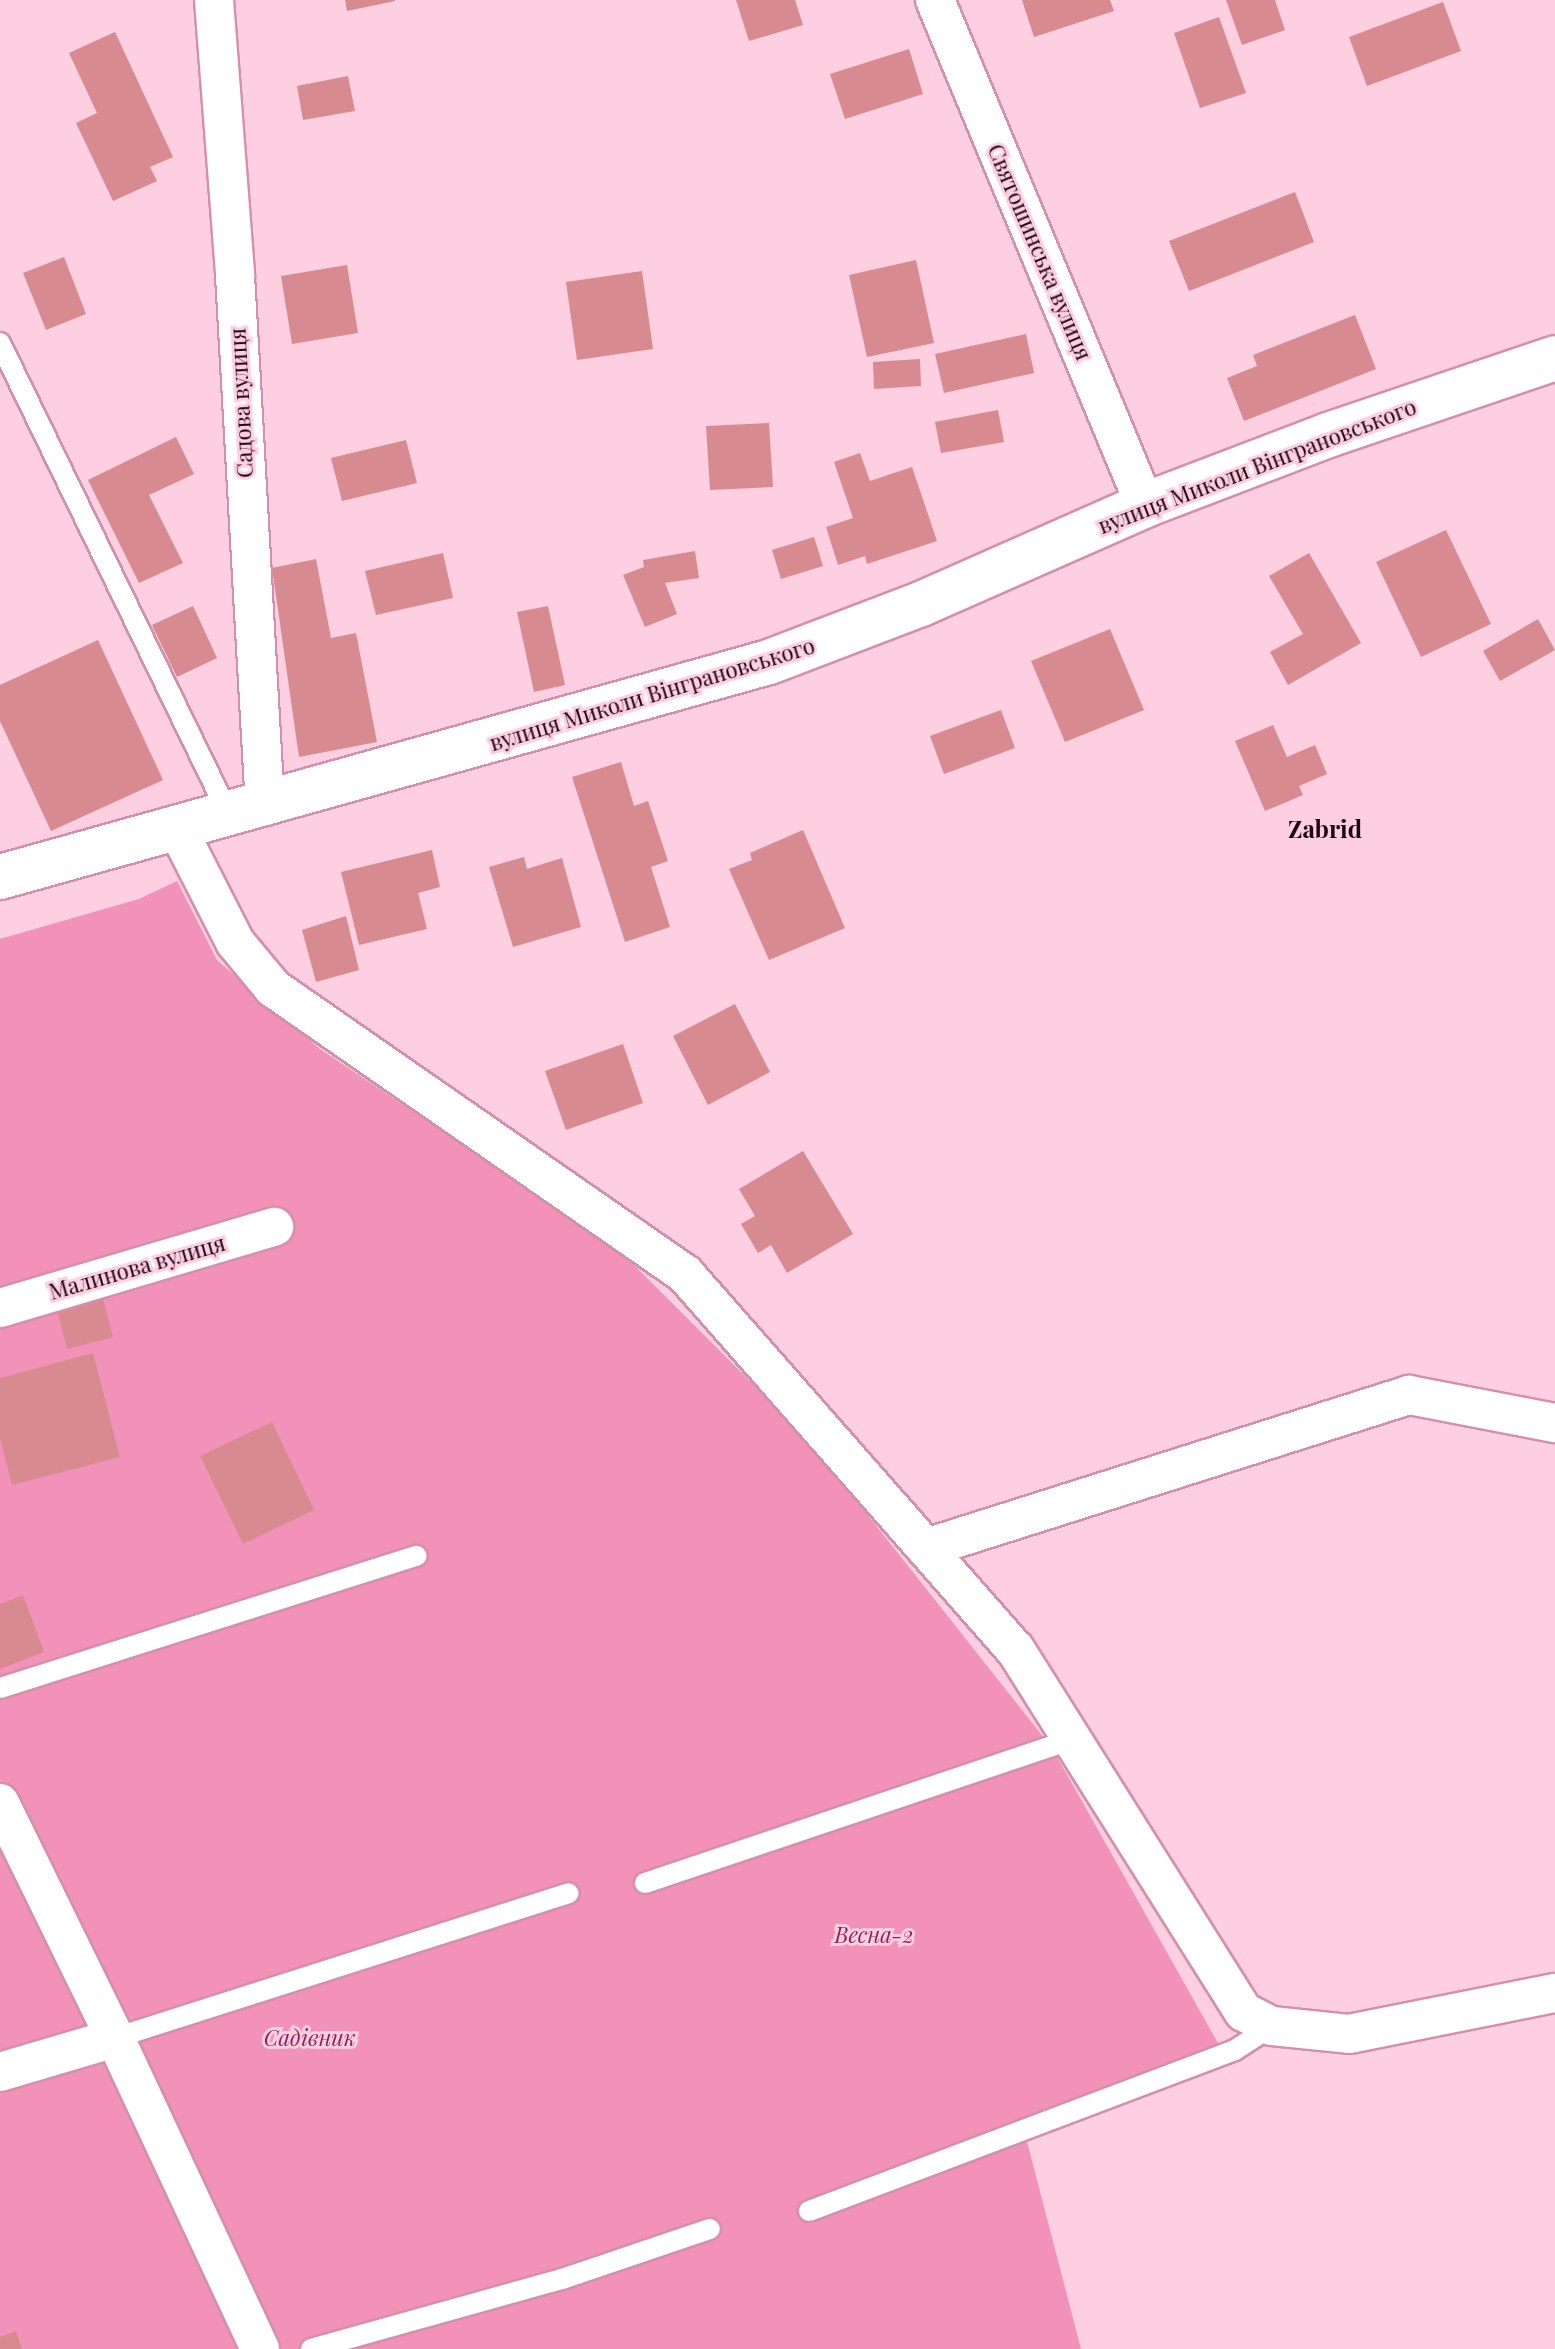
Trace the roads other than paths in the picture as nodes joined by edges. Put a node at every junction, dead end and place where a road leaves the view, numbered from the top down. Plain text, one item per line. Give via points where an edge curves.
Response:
1 (214, 0) edge
2 (935, 0) edge
3 (0, 343) edge
4 (1555, 358) edge
5 (1145, 505) junction
6 (247, 810) junction
7 (177, 828) junction
8 (0, 877) edge
9 (274, 1227) dead end
10 (0, 1308) edge
11 (1555, 1423) edge
12 (926, 1548) junction
13 (417, 1556) dead end
14 (0, 1688) edge
15 (1072, 1739) junction
16 (0, 1803) edge
17 (645, 1883) dead end
18 (568, 1893) dead end
19 (1555, 1993) edge
20 (1272, 2026) junction
21 (115, 2038) junction
22 (0, 2072) edge
23 (809, 2211) dead end
24 (710, 2229) dead end
25 (260, 2349) edge
26 (311, 2349) edge

1 - 6 street, Садова вулиця via 235,275
2 - 5 street, Святошинська вулиця
3 - 6 lane
4 - 5 main road, вулиця Миколи Вінграновського via 1328,435
5 - 6 main road, вулиця Миколи Вінграновського via 921,604 769,662
6 - 7 main road, вулиця Миколи Вінграновського
7 - 8 main road, вулиця Миколи Вінграновського
7 - 12 street via 235,942 273,988 685,1274
9 - 10 street, Малинова вулиця
11 - 12 street via 1409,1395
12 - 15 street via 1015,1649
13 - 14 lane
15 - 17 lane
15 - 20 street via 1244,2012
16 - 21 street
18 - 21 lane
19 - 20 street via 1349,2034
20 - 23 lane via 1235,2050
21 - 22 street
21 - 25 street
24 - 26 lane via 562,2279

